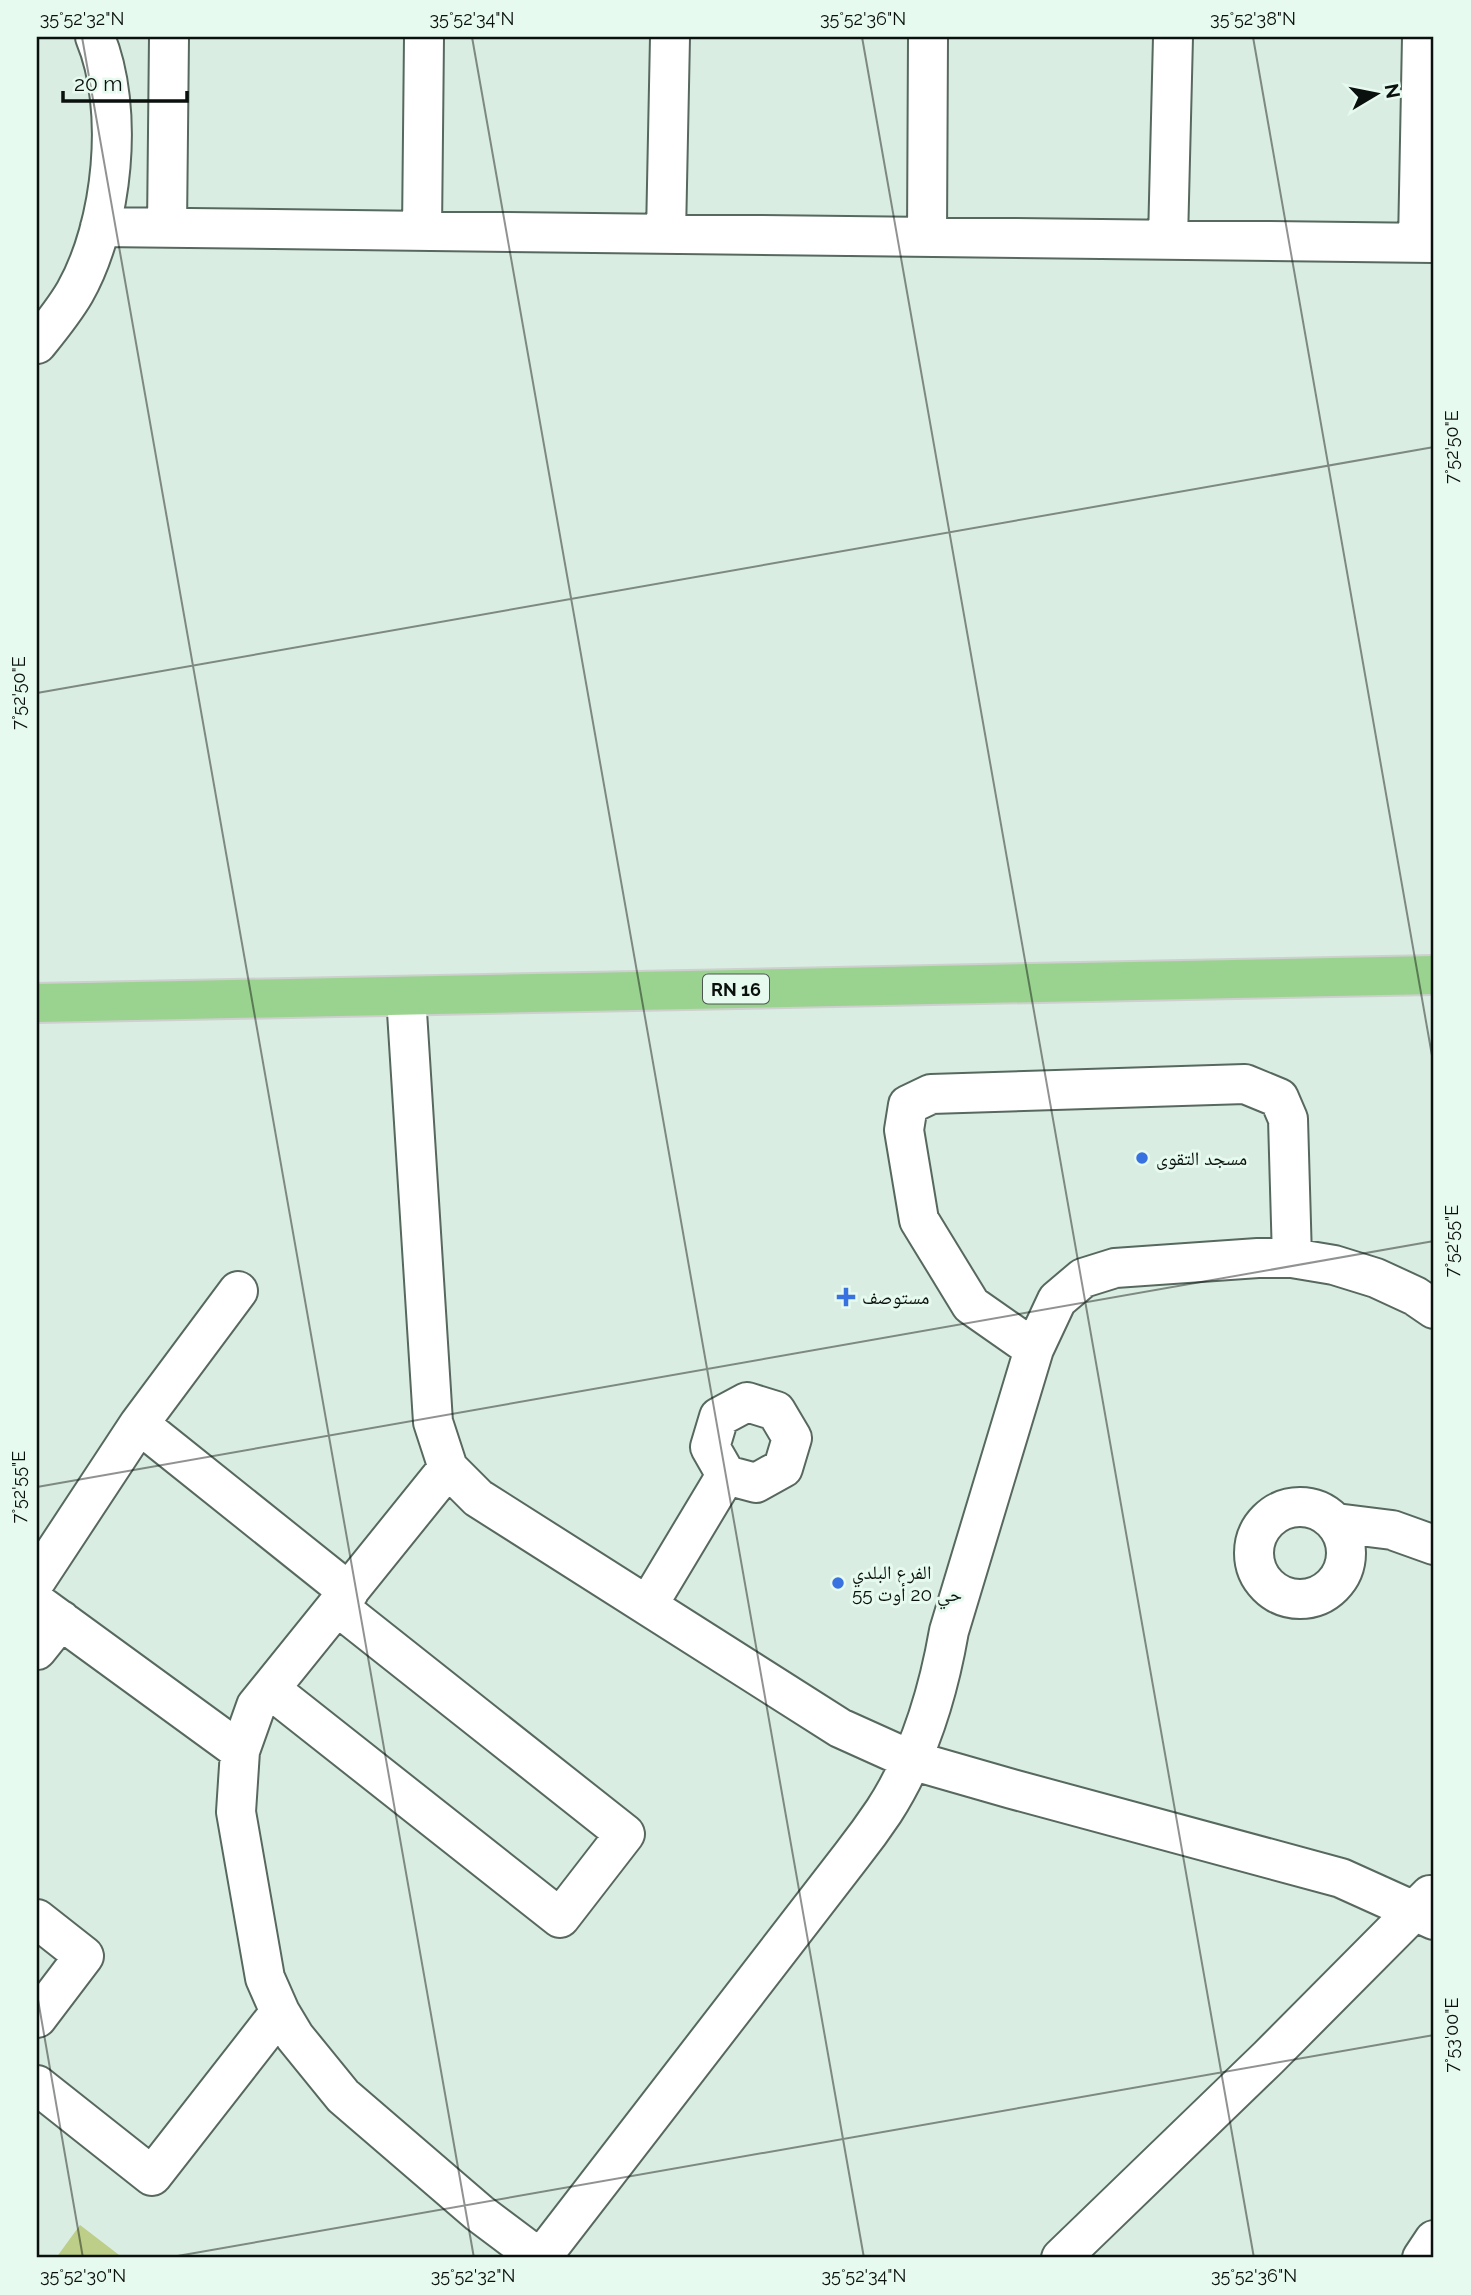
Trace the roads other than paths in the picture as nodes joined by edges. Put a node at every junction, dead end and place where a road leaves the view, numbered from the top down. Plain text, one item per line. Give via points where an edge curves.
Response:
1 (95, 37) edge
2 (169, 37) edge
3 (424, 37) edge
4 (670, 37) edge
5 (928, 37) edge
6 (1173, 37) edge
7 (1422, 37) edge
8 (100, 227) junction
9 (167, 227) junction
10 (422, 231) junction
11 (666, 234) junction
12 (927, 237) junction
13 (1168, 240) junction
14 (1426, 243) edge
15 (37, 344) edge
16 (1434, 975) edge
17 (406, 996) junction
18 (37, 1003) edge
19 (1292, 1258) junction
20 (238, 1291) dead end
21 (1434, 1309) edge
22 (1034, 1349) junction
23 (139, 1424) junction
24 (449, 1468) junction
25 (726, 1475) dead end
26 (1336, 1523) dead end
27 (1434, 1545) edge
28 (37, 1579) edge
29 (343, 1599) junction
30 (648, 1605) junction
31 (49, 1611) edge
32 (37, 1650) edge
33 (270, 1689) junction
34 (240, 1751) junction
35 (911, 1760) junction
36 (1428, 1907) edge
37 (37, 1919) edge
38 (280, 2012) junction
39 (37, 2018) edge
40 (37, 2085) edge
41 (1434, 2240) edge
42 (540, 2258) edge
43 (1061, 2258) edge
44 (1422, 2258) edge

1 - 8 street via 108,81 112,117
2 - 9 street
3 - 10 street
4 - 11 street
5 - 12 street
6 - 13 street
7 - 14 street
8 - 9 street
8 - 15 street via 75,292
9 - 10 street
10 - 11 street
11 - 12 street
12 - 13 street
13 - 14 street
16 - 17 main road, RN 16
17 - 18 main road, RN 16
17 - 24 street via 433,1422
19 - 21 street via 1376,1278
19 - 22 street via 1115,1268 1083,1278 1057,1300
19 - 22 street via 1288,1119 1279,1098 1245,1084 931,1094 908,1105 904,1130 919,1220 971,1306
20 - 23 street
22 - 35 street via 949,1631 942,1675
23 - 28 street
23 - 29 street
24 - 29 street
24 - 30 street via 478,1498
25 - 30 street
26 - 27 street via 1392,1530
29 - 33 street
29 - 33 street via 625,1834 560,1918
30 - 35 street via 841,1728
31 - 32 street
31 - 34 street
33 - 34 street via 256,1706
34 - 38 street via 236,1812 265,1978
35 - 36 street via 1340,1878
35 - 42 street via 885,1810 852,1855
36 - 43 street
37 - 39 street via 84,1956
38 - 40 street via 152,2176
38 - 42 street via 344,2096 479,2213
41 - 44 street

